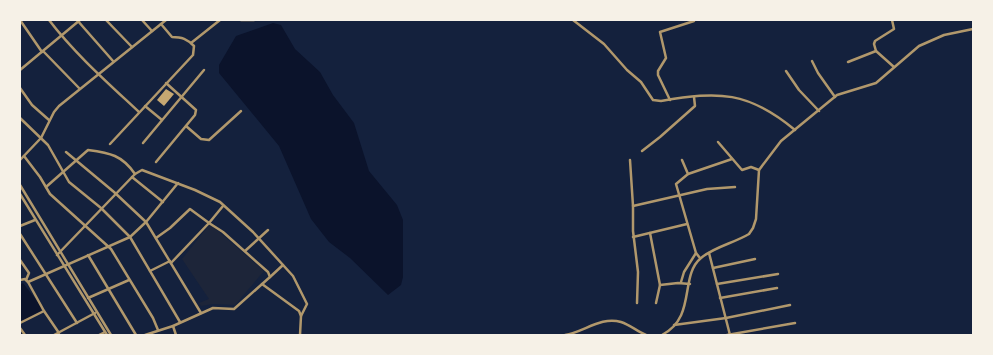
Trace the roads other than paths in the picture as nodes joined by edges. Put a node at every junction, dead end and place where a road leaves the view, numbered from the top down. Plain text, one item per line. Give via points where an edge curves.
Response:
1 (20, 20) edge
2 (49, 20) edge
3 (106, 20) edge
4 (142, 20) edge
5 (166, 20) edge
6 (220, 20) edge
7 (241, 20) edge
8 (254, 20) edge
9 (573, 20) edge
10 (892, 20) edge
11 (79, 21) edge
12 (694, 21) dead end
13 (161, 24) junction
14 (973, 29) edge
15 (152, 31) junction
16 (61, 35) junction
17 (191, 43) junction
18 (132, 47) junction
19 (876, 50) junction
20 (43, 52) junction
21 (114, 61) junction
22 (812, 61) dead end
23 (848, 62) dead end
24 (894, 67) junction
25 (20, 70) edge
26 (204, 70) dead end
27 (786, 71) dead end
28 (98, 74) junction
29 (166, 83) junction
30 (20, 88) edge
31 (79, 88) junction
32 (182, 96) junction
33 (694, 97) junction
34 (835, 97) junction
35 (670, 100) junction
36 (145, 106) junction
37 (241, 111) dead end
38 (819, 111) junction
39 (139, 112) junction
40 (20, 118) edge
41 (49, 120) junction
42 (162, 120) junction
43 (186, 126) junction
44 (794, 130) junction
45 (40, 138) junction
46 (718, 142) dead end
47 (110, 144) dead end
48 (143, 144) dead end
49 (642, 151) dead end
50 (66, 152) dead end
51 (24, 156) junction
52 (732, 159) junction
53 (20, 160) edge
54 (76, 160) junction
55 (630, 160) dead end
56 (682, 160) dead end
57 (156, 162) dead end
58 (759, 170) junction
59 (63, 172) junction
60 (135, 174) junction
61 (688, 174) junction
62 (132, 177) junction
63 (178, 183) junction
64 (20, 185) edge
65 (46, 187) junction
66 (735, 187) dead end
67 (116, 193) junction
68 (20, 194) edge
69 (679, 196) junction
70 (163, 202) junction
71 (223, 206) junction
72 (633, 206) junction
73 (101, 208) junction
74 (35, 220) junction
75 (146, 222) junction
76 (209, 223) junction
77 (687, 224) junction
78 (85, 225) junction
79 (20, 226) edge
80 (266, 231) dead end
81 (650, 233) junction
82 (20, 234) edge
83 (130, 237) junction
84 (633, 237) junction
85 (156, 238) junction
86 (258, 238) junction
87 (108, 246) junction
88 (61, 251) junction
89 (245, 252) junction
90 (696, 253) junction
91 (709, 253) junction
92 (57, 255) junction
93 (88, 255) junction
94 (700, 258) junction
95 (755, 259) dead end
96 (20, 260) edge
97 (171, 262) junction
98 (68, 264) junction
99 (283, 265) junction
100 (64, 266) junction
101 (712, 268) junction
102 (150, 271) junction
103 (46, 274) junction
104 (778, 274) dead end
105 (270, 277) junction
106 (20, 280) edge
107 (129, 280) junction
108 (27, 281) junction
109 (681, 282) junction
110 (262, 284) junction
111 (690, 284) junction
112 (717, 284) junction
113 (660, 285) junction
114 (777, 288) dead end
115 (110, 290) junction
116 (720, 298) junction
117 (87, 299) junction
118 (637, 303) dead end
119 (656, 303) dead end
120 (790, 305) dead end
121 (44, 311) junction
122 (96, 313) junction
123 (201, 313) junction
124 (301, 316) junction
125 (726, 318) junction
126 (180, 322) junction
127 (795, 322) dead end
128 (20, 323) edge
129 (77, 323) junction
130 (674, 325) junction
131 (173, 326) junction
132 (20, 328) edge
133 (158, 330) junction
134 (107, 332) edge
135 (60, 334) edge
136 (25, 335) edge
137 (54, 335) edge
138 (99, 335) edge
139 (111, 335) edge
140 (136, 335) edge
141 (144, 335) edge
142 (176, 335) edge
143 (300, 335) edge
144 (565, 335) edge
145 (646, 335) edge
146 (663, 335) edge
147 (729, 335) edge

1 - 20 street
2 - 16 street
3 - 18 street
4 - 15 street
5 - 13 street
6 - 17 street
7 - 8 street
9 - 35 street via 604,44 641,82 653,100
10 - 19 street via 894,29 875,41
11 - 16 street
11 - 21 street
12 - 35 street via 660,32 666,58 658,74
13 - 15 street
13 - 17 street via 172,37 183,37
14 - 24 street via 929,41 915,48
15 - 18 street
16 - 20 street
16 - 28 street
17 - 29 street via 194,46 193,54
18 - 21 street
19 - 23 street
19 - 24 street
20 - 25 street
20 - 31 street
21 - 28 street
22 - 34 street
24 - 34 street via 876,83
26 - 32 street
27 - 38 street via 799,90
28 - 31 street
28 - 39 street
29 - 32 street
29 - 36 street
30 - 41 street via 32,105
31 - 41 street via 59,106
32 - 42 street
32 - 43 street via 196,110
33 - 35 street
33 - 44 street via 717,94 746,100 767,110
33 - 49 street via 694,106
34 - 38 street
36 - 39 street
36 - 42 street
37 - 43 street via 209,140 201,139
38 - 44 street
39 - 47 street
40 - 45 street
41 - 45 street
42 - 48 street
43 - 57 street
44 - 58 street via 773,150
45 - 51 street
45 - 59 street via 48,145
46 - 52 street
50 - 54 street
51 - 53 street
51 - 65 street
52 - 58 street via 742,170 752,167
52 - 61 street
54 - 59 street
54 - 60 street via 88,150 105,153 126,161
54 - 67 street
55 - 72 street
56 - 61 street
58 - 91 street via 758,206 754,228 741,239
59 - 65 street
59 - 73 street via 69,182
60 - 62 street
60 - 63 street via 142,170
61 - 69 street via 676,184
62 - 67 street
62 - 70 street
63 - 70 street
63 - 71 street
64 - 88 street
65 - 78 street via 50,194
66 - 69 street via 707,189
67 - 73 street
67 - 75 street
68 - 74 street
69 - 72 street
69 - 77 street
70 - 75 street
71 - 76 street
71 - 86 street
72 - 84 street
73 - 78 street
73 - 83 street
74 - 79 street
74 - 92 street
75 - 83 street
75 - 85 street
76 - 85 street via 190,209
76 - 89 street
76 - 97 street
77 - 81 street
77 - 90 street
78 - 87 street
78 - 88 street
80 - 86 street
81 - 84 street
81 - 113 street
82 - 103 street
83 - 87 street
83 - 102 street
84 - 118 street via 638,272
85 - 97 street
86 - 89 street
86 - 99 street
87 - 93 street
87 - 107 street
88 - 92 street
88 - 98 street
89 - 105 street via 270,274
90 - 94 street
90 - 109 street
91 - 94 street
91 - 101 street
92 - 100 street
93 - 98 street
93 - 115 street
94 - 111 street via 694,268
95 - 101 street
96 - 108 street via 29,273
97 - 102 street
97 - 123 street
98 - 100 street
98 - 117 street
99 - 105 street
99 - 124 street via 293,276 307,304
100 - 103 street
100 - 117 street
101 - 112 street
102 - 126 street
103 - 108 street
103 - 129 street
104 - 112 street
105 - 110 street
106 - 108 street
107 - 115 street
107 - 133 street
108 - 121 street
109 - 111 street
109 - 113 street
110 - 123 street via 234,309 213,308
110 - 124 street via 299,311
111 - 130 street via 684,309
112 - 116 street
113 - 119 street
114 - 116 street
115 - 117 street
115 - 140 street
116 - 125 street
117 - 122 street
120 - 125 street
121 - 128 street
121 - 135 street
122 - 129 street
122 - 134 street
123 - 126 street
124 - 143 street
125 - 130 street
125 - 147 street
126 - 131 street
127 - 147 street
129 - 135 street
130 - 146 street
131 - 133 street
131 - 142 street
132 - 136 street
133 - 141 street
134 - 138 street
134 - 139 street
135 - 137 street
144 - 145 street via 612,320 627,324

